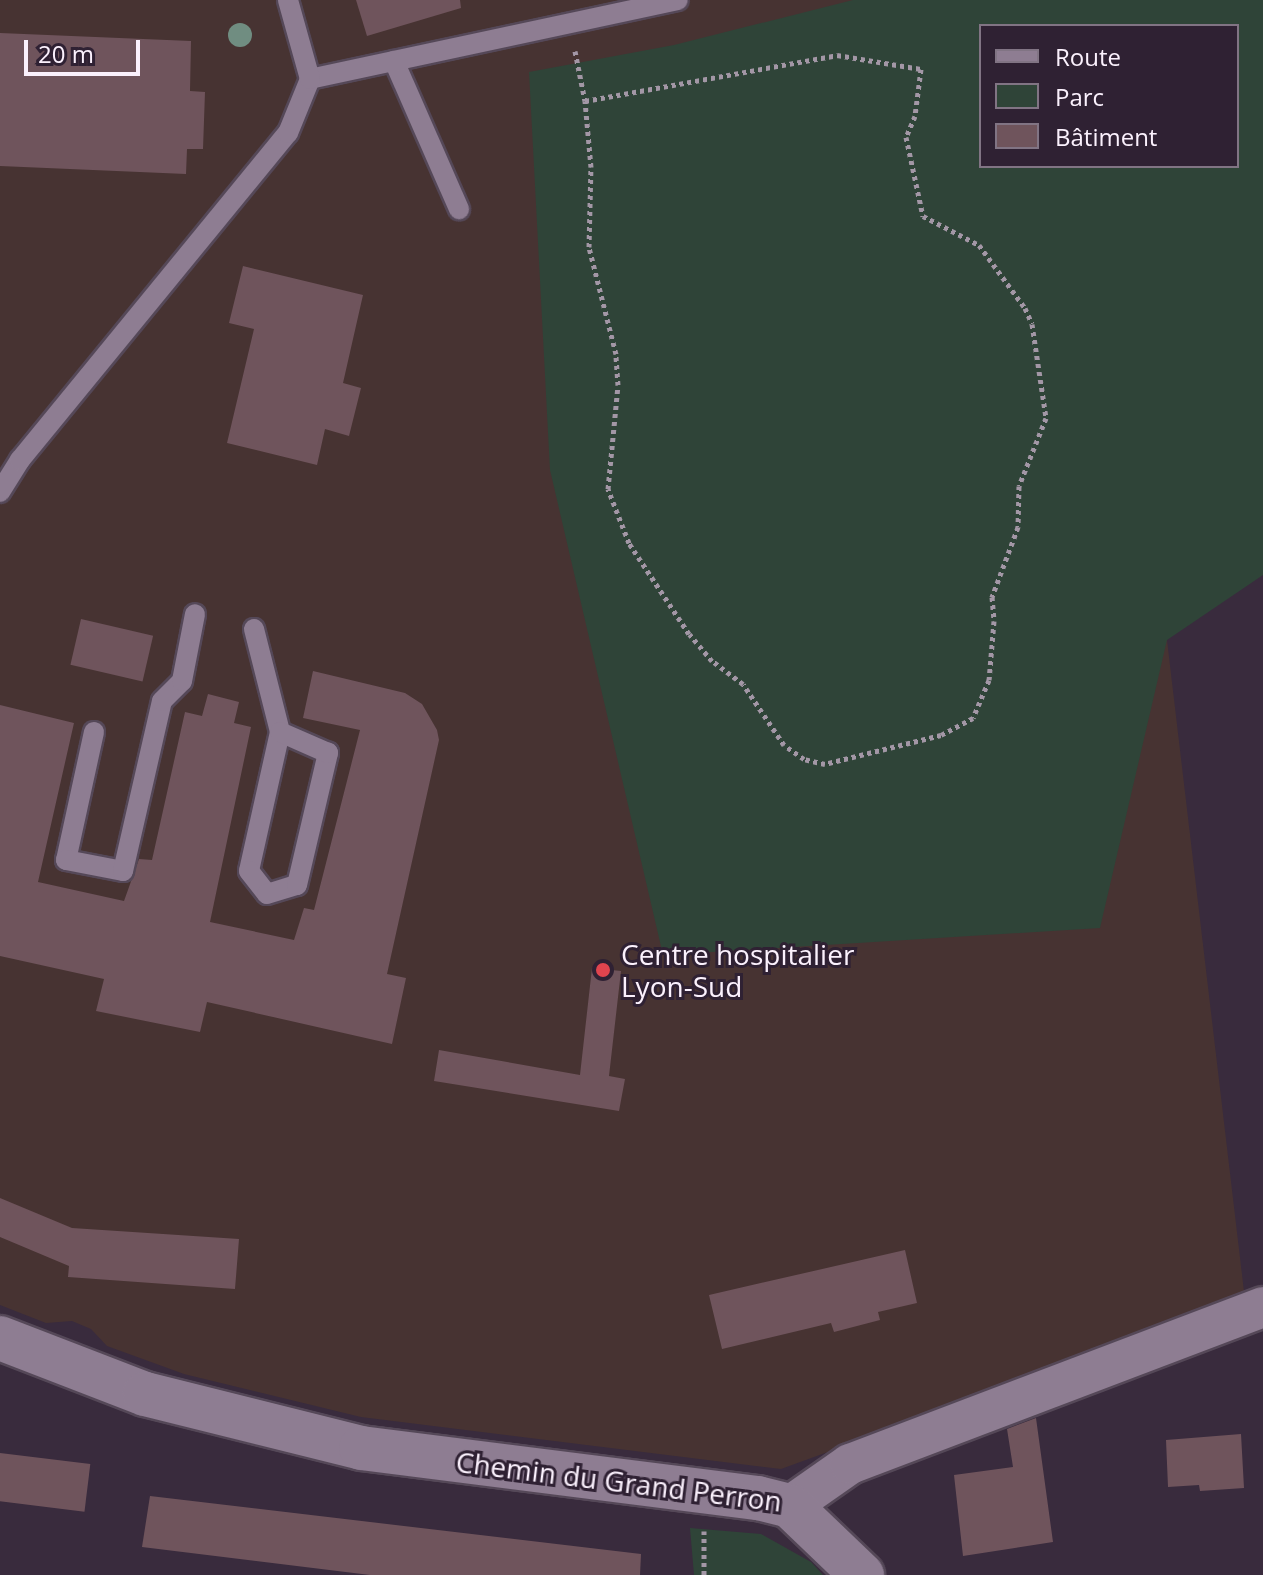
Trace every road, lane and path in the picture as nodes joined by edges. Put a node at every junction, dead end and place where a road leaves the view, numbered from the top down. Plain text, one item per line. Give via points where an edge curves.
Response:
1 (288, 0) edge
2 (678, 0) edge
3 (569, 23) junction
4 (394, 61) junction
5 (310, 79) junction
6 (585, 101) junction
7 (459, 209) dead end
8 (0, 492) edge
9 (195, 614) dead end
10 (254, 629) dead end
11 (94, 732) dead end
12 (280, 732) junction
13 (1263, 1307) edge
14 (0, 1338) edge
15 (790, 1506) junction
16 (704, 1518) dead end
17 (704, 1575) edge
18 (862, 1575) edge

1 - 5 lane
2 - 3 lane
3 - 4 lane
3 - 6 path
4 - 5 lane
4 - 7 lane
5 - 8 lane via 288,133 20,460
6 - 6 path via 837,55 921,69 915,116 906,137 923,216 979,245 1025,308 1046,418 1019,486 1018,527 992,597 989,680 973,718 941,735 825,764 804,759 784,745 743,684 712,661 689,634 629,543 608,489 618,385 616,354 589,247 591,167
9 - 11 lane via 182,681 162,701 123,871 66,860
10 - 12 lane
12 - 12 lane via 249,871 267,894 297,885 328,753
13 - 15 street, Chemin du Grand Perron via 850,1464
14 - 15 street, Chemin du Grand Perron via 145,1394 361,1448
15 - 18 street
16 - 17 path

